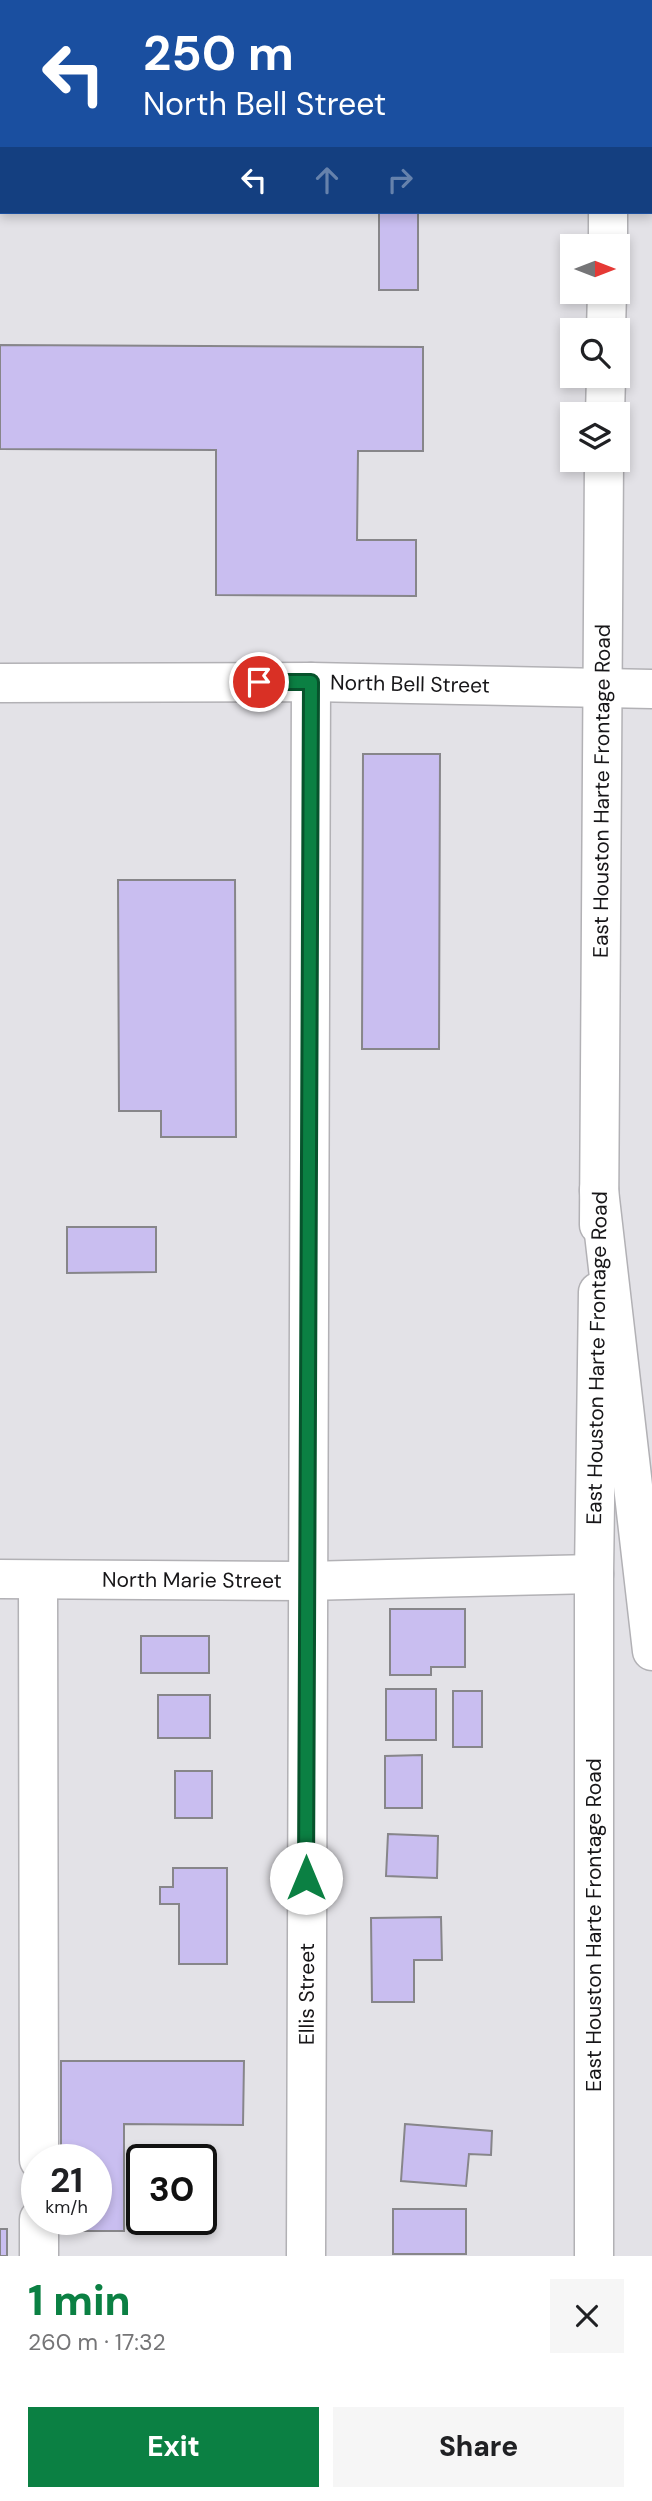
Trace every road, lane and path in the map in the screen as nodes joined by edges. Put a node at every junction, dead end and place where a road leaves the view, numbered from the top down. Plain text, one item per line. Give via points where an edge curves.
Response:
1 (608, 214) edge
2 (608, 234) edge
3 (604, 472) edge
4 (311, 682) junction
5 (0, 683) edge
6 (601, 689) junction
7 (652, 689) edge
8 (599, 1190) junction
9 (594, 1574) junction
10 (0, 1579) edge
11 (38, 1580) junction
12 (306, 1581) junction
13 (652, 1651) edge
14 (39, 2144) edge
15 (39, 2235) edge
16 (39, 2256) edge
17 (306, 2256) edge
18 (594, 2256) edge

1 - 2 main road
3 - 6 main road, East Houston Harte Frontage Road
4 - 5 main road, North Bell Street
4 - 6 main road, North Bell Street
4 - 12 main road, Ellis Street
6 - 7 main road, North Bell Street
6 - 8 main road, East Houston Harte Frontage Road
8 - 9 main road, East Houston Harte Frontage Road
8 - 13 main road
9 - 12 main road, North Marie Street
9 - 18 main road, East Houston Harte Frontage Road
10 - 11 main road, North Marie Street
11 - 12 main road, North Marie Street
11 - 14 main road
12 - 17 main road, Ellis Street
15 - 16 main road

